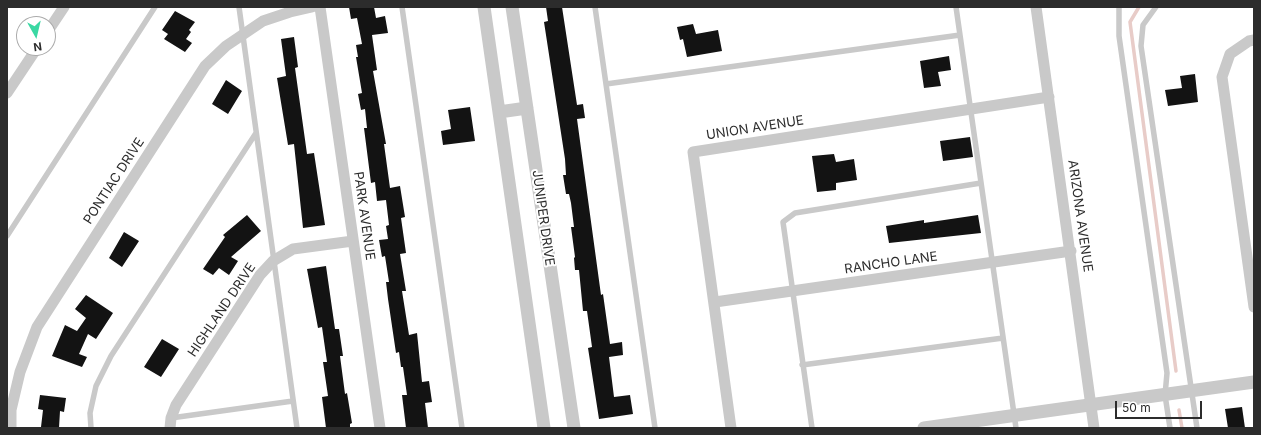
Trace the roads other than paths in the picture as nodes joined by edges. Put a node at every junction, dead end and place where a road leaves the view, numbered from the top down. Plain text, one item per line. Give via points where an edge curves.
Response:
1 (64, 7) edge
2 (155, 7) edge
3 (239, 7) edge
4 (312, 7) edge
5 (320, 7) edge
6 (402, 7) edge
7 (484, 7) edge
8 (512, 7) edge
9 (595, 7) edge
10 (956, 7) edge
11 (1036, 7) edge
12 (1118, 7) edge
13 (1156, 7) edge
14 (56, 19) edge
15 (243, 33) junction
16 (960, 35) junction
17 (1254, 40) edge
18 (32, 56) edge
19 (606, 84) junction
20 (7, 93) edge
21 (1049, 98) junction
22 (527, 108) junction
23 (970, 110) junction
24 (499, 112) junction
25 (256, 133) junction
26 (981, 183) junction
27 (7, 236) edge
28 (353, 241) junction
29 (1071, 251) junction
30 (273, 261) junction
31 (993, 262) junction
32 (791, 291) junction
33 (715, 302) junction
34 (1254, 307) edge
35 (1003, 338) junction
36 (802, 365) junction
37 (1254, 382) edge
38 (1192, 391) junction
39 (1165, 394) junction
40 (293, 401) junction
41 (1090, 405) junction
42 (1015, 422) edge
43 (171, 423) edge
44 (11, 428) edge
45 (90, 428) edge
46 (297, 428) edge
47 (380, 428) edge
48 (462, 428) edge
49 (544, 428) edge
50 (574, 428) edge
51 (655, 428) edge
52 (731, 428) edge
53 (812, 428) edge
54 (924, 428) edge
55 (1094, 428) edge
56 (1170, 428) edge
57 (1197, 428) edge

1 - 14 street
2 - 27 lane
3 - 15 lane
4 - 15 street, PONTIAC DRIVE via 264,21
5 - 28 street, PARK AVENUE
6 - 48 lane
7 - 24 street
8 - 22 street, JUNIPER DRIVE
9 - 19 lane
10 - 16 lane
11 - 21 street, ARIZONA AVENUE
12 - 39 lane via 1119,36 1167,373
13 - 38 lane via 1143,24 1141,46
15 - 25 lane
15 - 44 street, PONTIAC DRIVE via 205,66 37,327 20,372 11,410
16 - 19 lane
16 - 23 lane
17 - 34 street via 1230,54 1222,76
18 - 20 street
19 - 51 lane
21 - 23 street, UNION AVENUE
21 - 29 street, ARIZONA AVENUE
22 - 24 street
22 - 50 street, JUNIPER DRIVE
23 - 26 lane
23 - 33 street, UNION AVENUE via 693,152
24 - 49 street
25 - 30 lane
25 - 45 lane via 111,356 96,386 90,413
26 - 31 lane
26 - 32 lane via 794,213 783,222
28 - 30 street, HIGHLAND DRIVE via 293,249
28 - 47 street, PARK AVENUE
29 - 31 street, RANCHO LANE
29 - 41 street, ARIZONA AVENUE
30 - 40 lane
30 - 43 street, HIGHLAND DRIVE via 260,275 176,405
31 - 32 street, RANCHO LANE
31 - 35 lane
32 - 33 street, RANCHO LANE
32 - 36 lane
33 - 52 street, UNION AVENUE
35 - 36 lane
35 - 42 lane
36 - 53 lane
37 - 38 street
38 - 39 street
38 - 57 lane
39 - 41 street
39 - 56 lane
40 - 43 lane
40 - 46 lane
41 - 42 street
41 - 55 street, ARIZONA AVENUE
42 - 54 street

